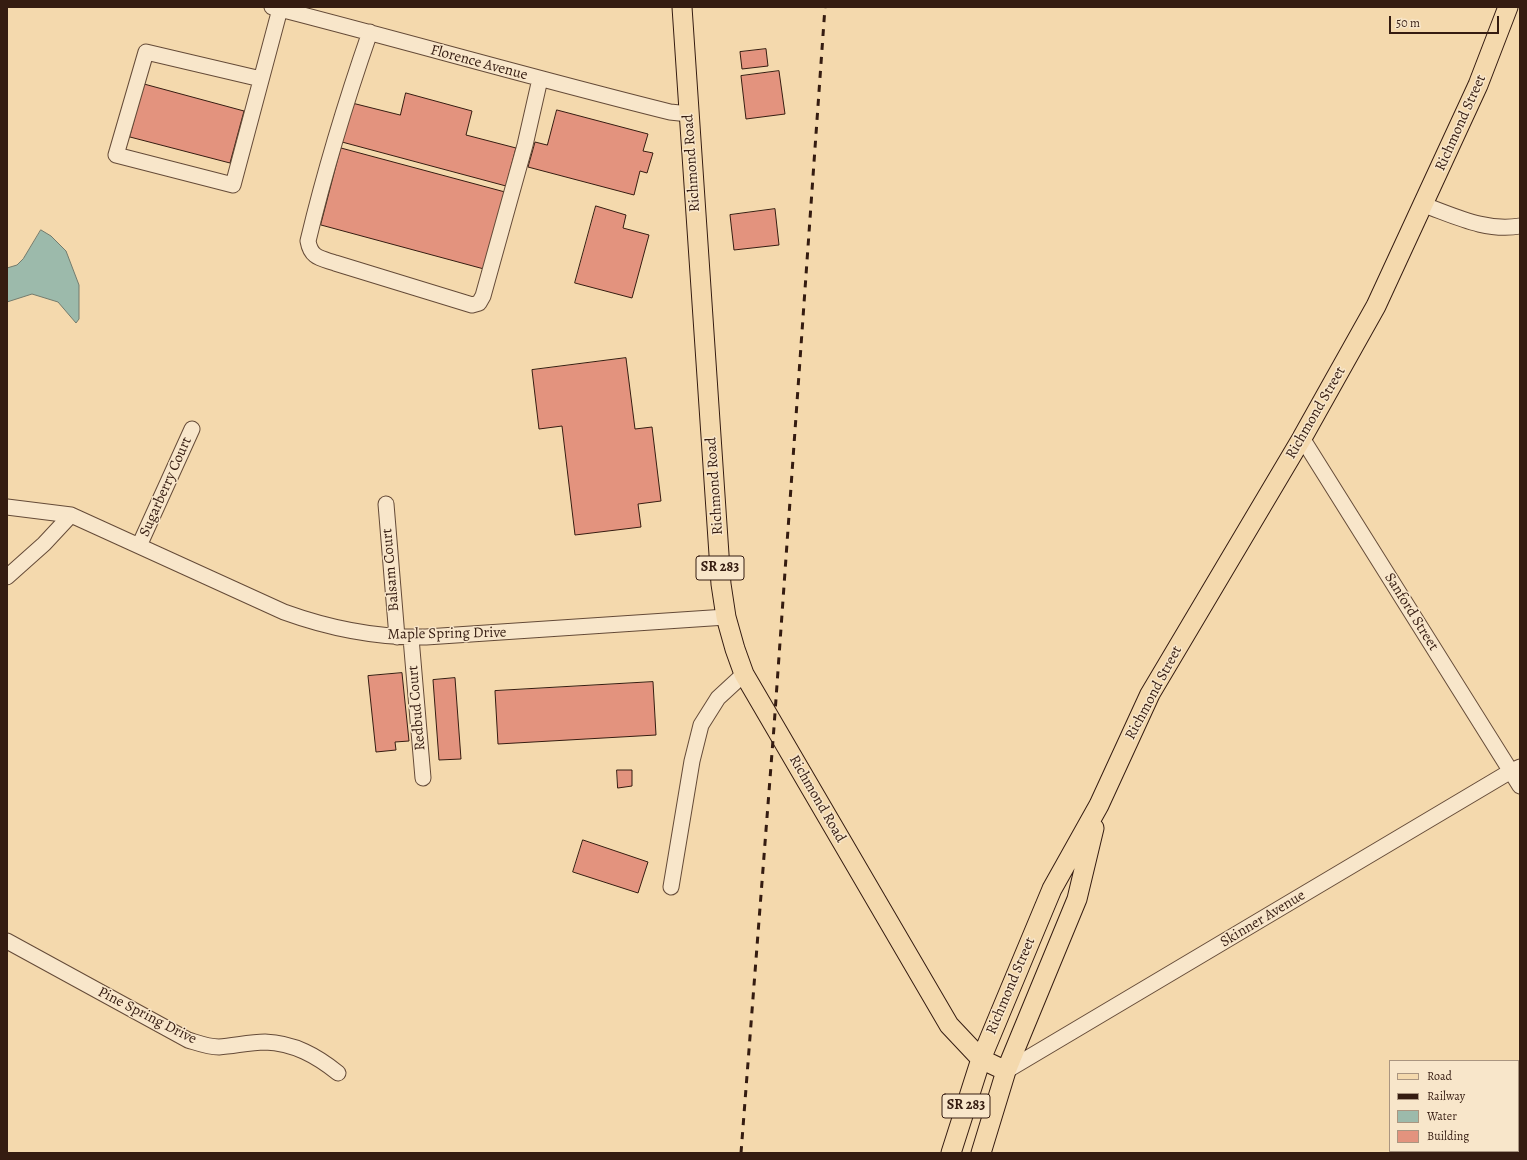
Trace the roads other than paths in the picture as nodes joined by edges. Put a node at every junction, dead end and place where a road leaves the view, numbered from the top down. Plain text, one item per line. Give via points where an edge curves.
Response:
1 (682, 7) edge
2 (1508, 7) edge
3 (275, 8) edge
4 (370, 32) junction
5 (261, 79) junction
6 (540, 79) junction
7 (689, 114) junction
8 (1424, 205) junction
9 (1520, 226) edge
10 (192, 429) dead end
11 (1302, 438) junction
12 (386, 504) dead end
13 (7, 507) edge
14 (71, 515) junction
15 (139, 546) junction
16 (7, 577) edge
17 (726, 617) junction
18 (404, 637) junction
19 (744, 674) junction
20 (1515, 769) edge
21 (423, 778) dead end
22 (1520, 786) edge
23 (1099, 806) junction
24 (671, 887) dead end
25 (7, 941) edge
26 (981, 1059) junction
27 (1006, 1071) junction
28 (338, 1073) dead end
29 (952, 1153) edge
30 (980, 1153) edge

1 - 7 main road, Richmond Road / SR 283
2 - 8 main road, Richmond Street via 1478,85
3 - 4 street, Florence Avenue
3 - 5 street
4 - 6 street, Florence Avenue
4 - 6 street via 329,158 308,241 309,249 313,255 335,263 472,305 479,303 483,296 525,145
5 - 5 street via 232,185 116,155 146,52
6 - 7 street, Florence Avenue via 670,112
7 - 17 main road, Richmond Road / SR 283 via 721,584
8 - 9 street via 1480,225 1506,228
8 - 11 main road, Richmond Street via 1376,306
10 - 15 street, Sugarberry Court
11 - 20 street, Sanford Street
11 - 23 main road, Richmond Street via 1150,694
12 - 18 street, Balsam Court
13 - 14 street, Maple Spring Drive
14 - 15 street, Maple Spring Drive
14 - 16 street via 44,544
15 - 18 street, Maple Spring Drive via 313,623 378,636
17 - 18 street, Maple Spring Drive
17 - 19 main road, Richmond Road / SR 283
18 - 21 street, Redbud Court
19 - 24 street via 718,698 701,724
19 - 26 main road, Richmond Road / SR 283 via 949,1025
20 - 22 street, Sanford Street
20 - 27 street, Skinner Avenue
23 - 26 main road, Richmond Street via 1052,889
23 - 27 main road, Richmond Street via 1077,900
25 - 28 street, Pine Spring Drive via 188,1040 217,1047 266,1042 282,1044 310,1054
26 - 27 main road, Richmond Road / SR 283
26 - 29 main road, Richmond Street / SR 283
27 - 30 main road, Richmond Street / SR 283

